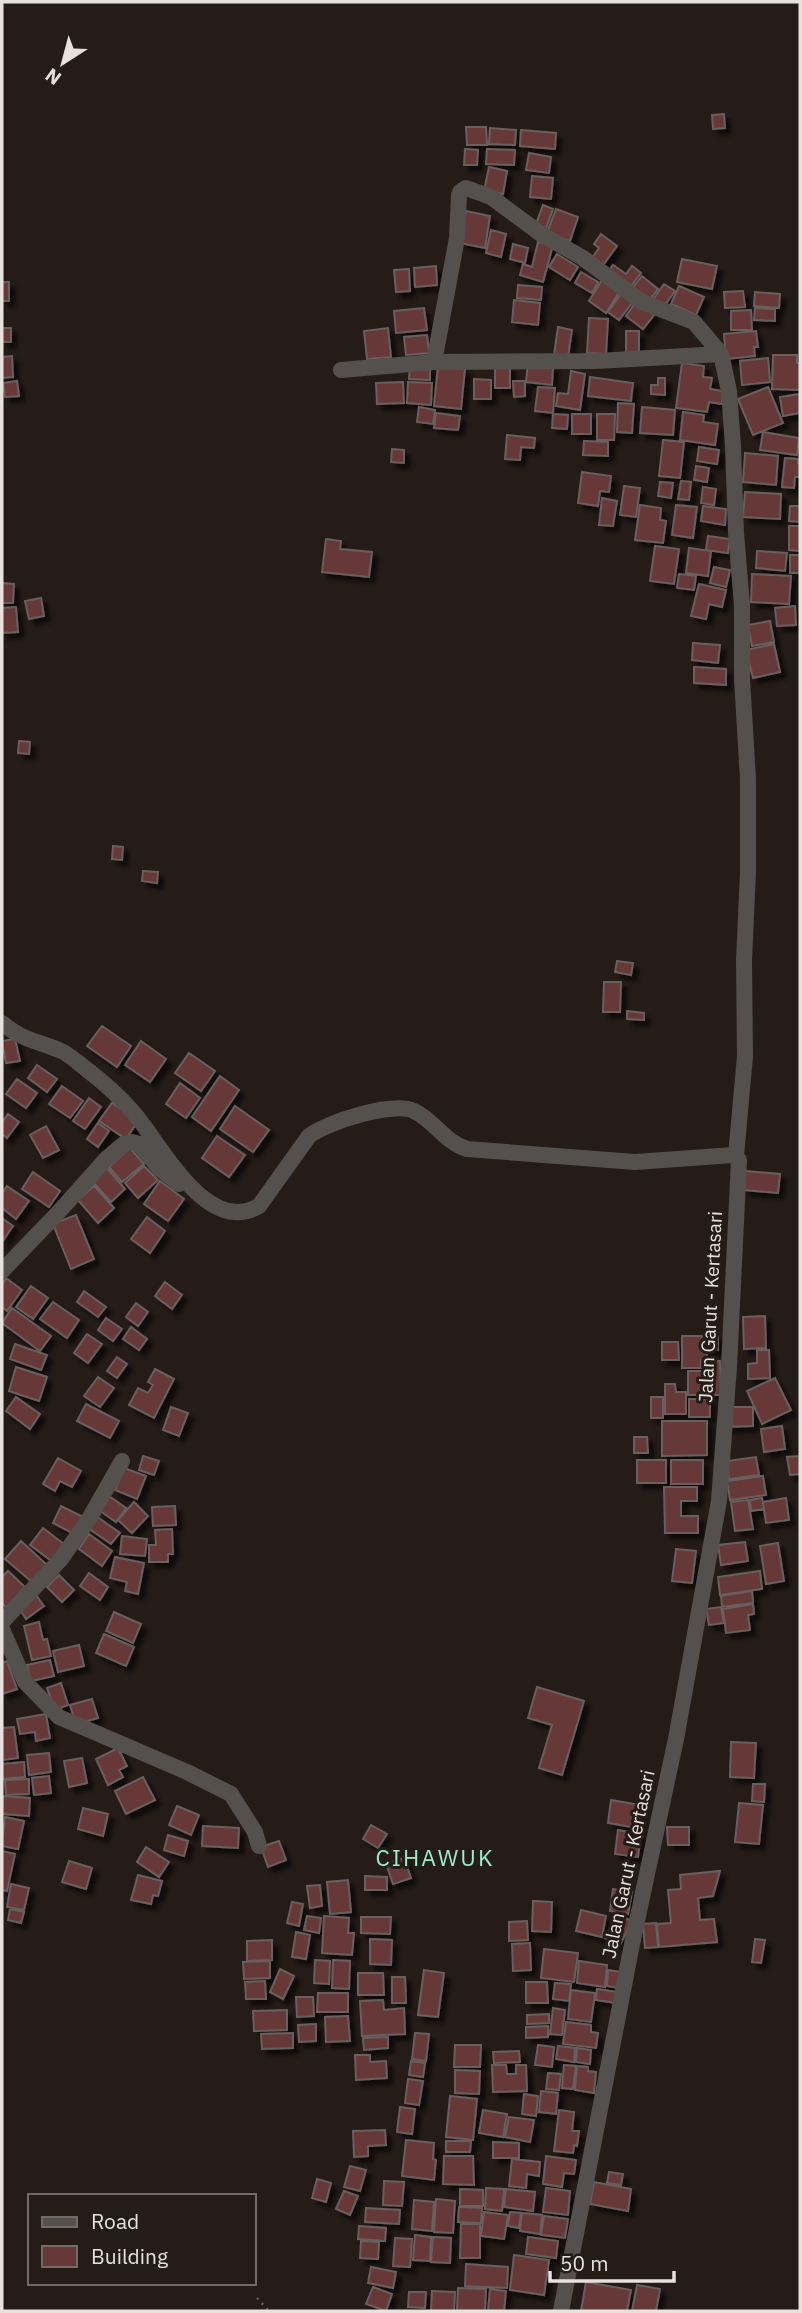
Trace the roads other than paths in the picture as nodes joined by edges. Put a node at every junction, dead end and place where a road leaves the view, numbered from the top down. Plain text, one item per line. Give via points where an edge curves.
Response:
1 (721, 354) junction
2 (435, 362) junction
3 (341, 370) dead end
4 (2, 1023) edge
5 (736, 1156) junction
6 (207, 1201) junction
7 (2, 1271) edge
8 (122, 1461) dead end
9 (2, 1622) edge
10 (2, 1629) edge
11 (259, 1846) dead end
12 (561, 2311) edge

1 - 2 street via 596,361
1 - 2 street via 694,322 642,302 491,197 466,188 460,191 457,239
1 - 5 street, Jalan Garut - Kertasari via 733,446 748,779 744,1056
2 - 3 street
4 - 6 street via 16,1035 62,1050 87,1070 133,1112 181,1178
5 - 6 street via 635,1162 467,1149 445,1138 415,1111 396,1108 348,1117 317,1130 267,1198 249,1211
5 - 12 street, Jalan Garut - Kertasari via 719,1501 677,1739 629,1957
6 - 7 street via 160,1169 139,1144 124,1144
8 - 9 street via 61,1559
10 - 11 street via 25,1682 59,1717 231,1794

